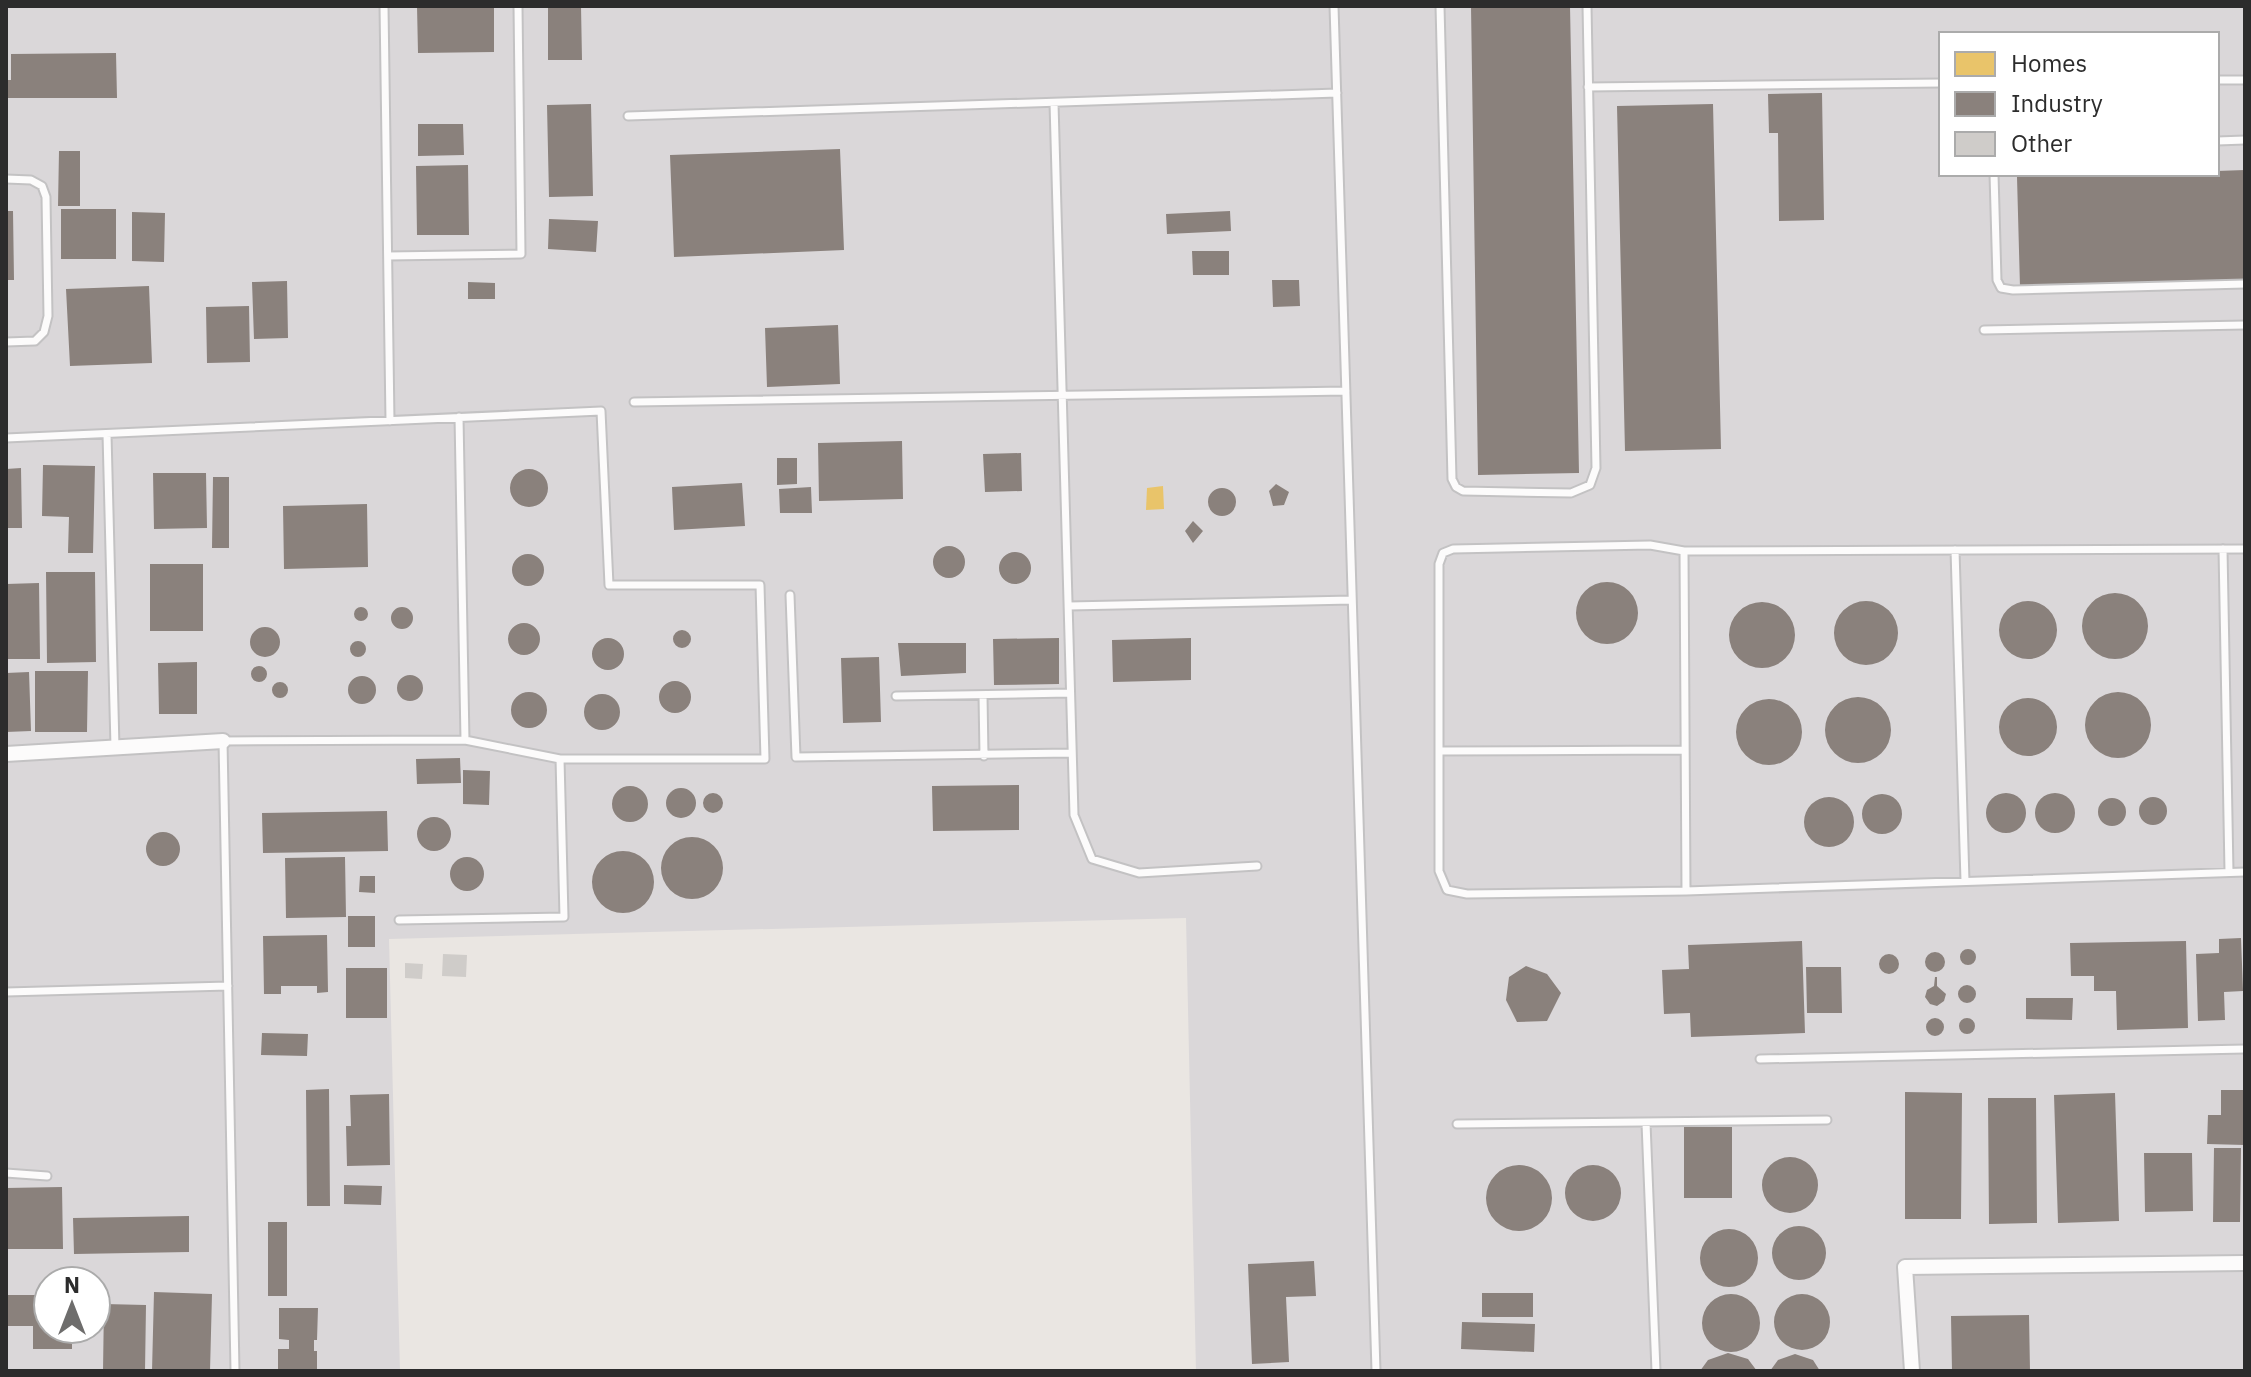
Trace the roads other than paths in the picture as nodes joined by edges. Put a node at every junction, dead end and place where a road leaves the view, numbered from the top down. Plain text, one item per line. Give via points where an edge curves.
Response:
1 (384, 6) edge
2 (518, 6) edge
3 (1334, 6) edge
4 (1440, 6) edge
5 (1587, 6) edge
6 (2219, 80) edge
7 (2245, 80) edge
8 (1939, 83) edge
9 (1588, 87) junction
10 (1337, 93) junction
11 (1054, 103) junction
12 (628, 116) dead end
13 (2245, 140) edge
14 (2219, 141) edge
15 (1994, 176) edge
16 (6, 179) edge
17 (388, 256) junction
18 (2245, 284) edge
19 (2245, 325) edge
20 (1984, 330) dead end
21 (6, 342) edge
22 (1346, 391) junction
23 (1062, 396) junction
24 (634, 402) dead end
25 (459, 417) junction
26 (390, 421) junction
27 (107, 434) junction
28 (6, 438) edge
29 (2223, 549) junction
30 (2245, 549) edge
31 (1955, 550) junction
32 (1684, 551) junction
33 (790, 595) dead end
34 (1352, 600) junction
35 (1069, 606) junction
36 (1070, 693) junction
37 (983, 695) junction
38 (896, 696) dead end
39 (465, 740) junction
40 (223, 741) junction
41 (115, 747) junction
42 (1685, 750) junction
43 (1439, 751) junction
44 (1072, 753) junction
45 (6, 754) edge
46 (984, 756) junction
47 (560, 759) junction
48 (1257, 866) dead end
49 (2229, 872) junction
50 (2245, 872) edge
51 (1965, 881) junction
52 (1686, 891) junction
53 (399, 920) dead end
54 (228, 986) junction
55 (6, 992) edge
56 (2245, 1049) edge
57 (1760, 1059) dead end
58 (1827, 1120) dead end
59 (1646, 1123) junction
60 (1457, 1124) dead end
61 (6, 1173) edge
62 (47, 1176) dead end
63 (2245, 1263) edge
64 (235, 1371) edge
65 (1376, 1371) edge
66 (1656, 1371) edge
67 (1912, 1371) edge

1 - 17 lane
2 - 17 lane via 521,254
3 - 10 lane
4 - 9 lane via 1452,479 1463,491 1571,493 1590,485 1596,468
5 - 9 lane
6 - 7 lane
8 - 9 lane
10 - 11 lane
10 - 22 lane
11 - 12 lane
11 - 23 lane
13 - 14 lane
15 - 18 lane via 2001,288
16 - 21 lane via 31,180 42,186 46,197 48,316 35,341
17 - 26 lane
19 - 20 lane
22 - 23 lane
22 - 34 lane
23 - 24 lane
23 - 35 lane
25 - 26 lane
25 - 39 lane
25 - 47 lane via 601,411 609,585 760,585 765,759
26 - 27 lane
27 - 28 lane
27 - 41 lane
29 - 30 lane
29 - 31 lane
29 - 49 lane
31 - 32 lane
31 - 51 lane
32 - 42 lane
32 - 43 lane via 1650,545 1443,553
33 - 46 lane via 796,757
34 - 35 lane
34 - 65 lane
35 - 36 lane
36 - 37 lane
36 - 44 lane
37 - 38 lane
37 - 46 lane
39 - 40 lane
39 - 47 lane
40 - 41 street
40 - 54 lane
41 - 45 street
42 - 43 lane
42 - 52 lane
43 - 52 lane via 1439,871 1447,890
44 - 46 lane
44 - 48 lane via 1074,815 1092,859 1139,873
47 - 53 lane via 564,917
49 - 50 lane
49 - 51 lane
51 - 52 lane
54 - 55 lane
54 - 64 lane
56 - 57 lane
58 - 59 lane
59 - 60 lane
59 - 66 lane
61 - 62 lane
63 - 67 street via 1905,1267

